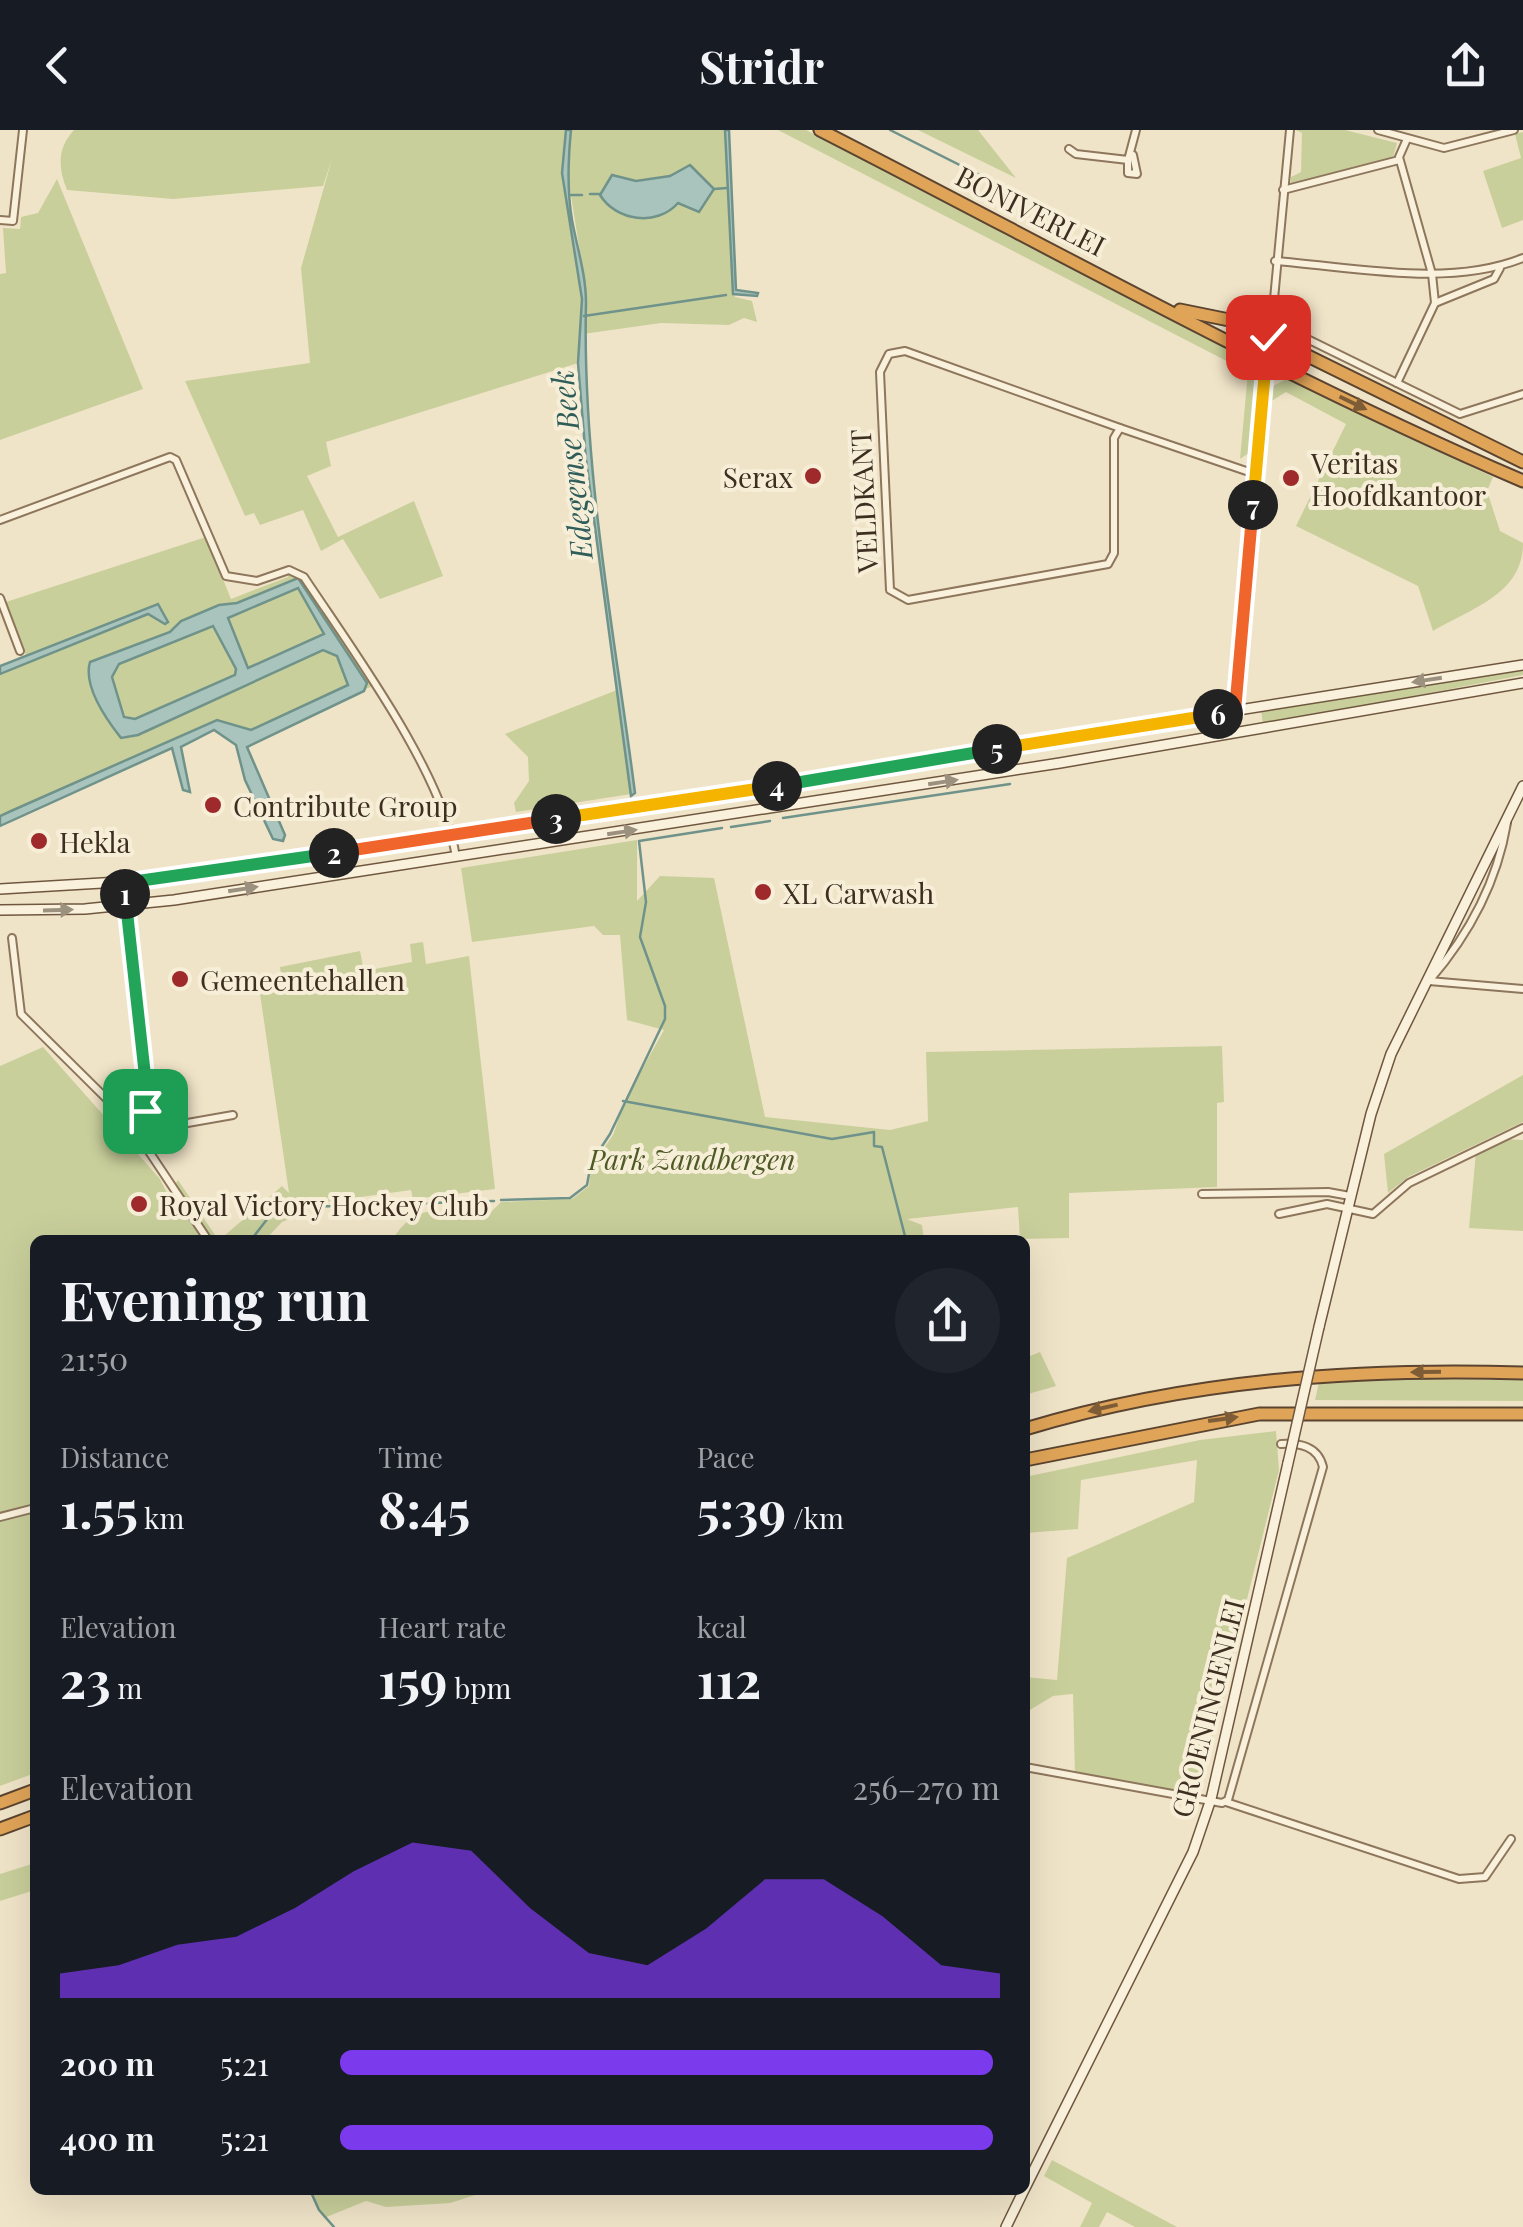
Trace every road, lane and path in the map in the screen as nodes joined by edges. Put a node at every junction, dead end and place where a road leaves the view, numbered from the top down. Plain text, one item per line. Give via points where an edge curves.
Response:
1 (22, 130) edge
2 (820, 130) edge
3 (1136, 130) edge
4 (1290, 130) edge
5 (1378, 130) edge
6 (1514, 130) edge
7 (1407, 139) junction
8 (1069, 148) dead end
9 (1400, 160) junction
10 (1284, 190) junction
11 (0, 220) edge
12 (1523, 258) edge
13 (1276, 261) junction
14 (1500, 268) junction
15 (1432, 274) junction
16 (1435, 303) junction
17 (1166, 307) junction
18 (1286, 329) dead end
19 (1268, 337) junction
20 (1266, 360) junction
21 (1397, 383) junction
22 (1523, 394) edge
23 (1120, 428) junction
24 (1523, 462) edge
25 (1256, 474) junction
26 (1523, 481) edge
27 (0, 520) edge
28 (0, 598) edge
29 (20, 651) dead end
30 (1523, 665) edge
31 (1523, 686) edge
32 (1235, 711) junction
33 (1240, 738) junction
34 (1523, 786) edge
35 (452, 835) junction
36 (456, 857) junction
37 (123, 879) junction
38 (0, 889) edge
39 (0, 910) edge
40 (126, 910) junction
41 (12, 938) dead end
42 (1428, 981) junction
43 (1523, 988) edge
44 (149, 1112) junction
45 (232, 1115) dead end
46 (129, 1121) junction
47 (159, 1128) junction
48 (1523, 1128) edge
49 (142, 1141) junction
50 (1202, 1194) dead end
51 (1348, 1202) junction
52 (1280, 1214) dead end
53 (205, 1235) edge
54 (1523, 1373) edge
55 (1523, 1414) edge
56 (1030, 1428) edge
57 (1281, 1444) dead end
58 (1030, 1459) edge
59 (30, 1509) edge
60 (0, 1517) edge
61 (1030, 1768) edge
62 (30, 1792) edge
63 (1211, 1799) junction
64 (1225, 1802) junction
65 (0, 1803) edge
66 (30, 1818) edge
67 (0, 1829) edge
68 (1512, 1838) dead end
69 (1030, 2179) edge
70 (1022, 2195) edge
71 (1006, 2227) edge

1 - 11 street via 13,221
2 - 17 highway, BONIVERLEI
3 - 8 street via 1129,161
4 - 10 street
5 - 7 street
6 - 7 street via 1450,148
7 - 9 street
9 - 10 street
9 - 15 street
10 - 13 street
12 - 14 street
13 - 15 street
13 - 19 street
14 - 15 street
14 - 16 street via 1494,279
15 - 16 street
16 - 21 street
17 - 19 highway, BONIVERLEI via 1238,322
17 - 20 highway, BONIVERLEI
18 - 21 street
19 - 20 street
19 - 24 highway, BONIVERLEI
20 - 25 street
20 -> 26 highway, BONIVERLEI
21 - 22 street via 1466,415
23 - 23 street, VELDKANT via 1114,438 1114,552 1108,564 908,600 890,590 880,372 889,354 905,351
23 - 25 street, VELDKANT
25 - 32 street
27 - 35 street via 176,460 226,576 256,580 289,570 304,577 422,767
28 - 29 street
30 -> 32 main road
31 - 33 main road
32 - 33 main road
32 - 35 main road
36 -> 33 main road
34 - 42 main road, GROENINGENLEI
35 - 36 street
35 - 37 main road
40 -> 36 main road
37 - 38 main road
37 - 40 street
39 -> 40 main road
40 - 44 street
41 - 46 street via 16,1000 25,1020
42 - 43 street
42 - 51 main road, GROENINGENLEI via 1391,1054
44 - 46 street
44 - 47 street
45 - 47 street
46 - 49 street via 132,1136
47 - 49 street
48 - 51 street via 1409,1183 1373,1214
49 - 53 street
50 - 51 street via 1328,1192
51 - 52 street
51 - 63 main road, GROENINGENLEI, bridge
54 -> 56 highway via 1389,1372 1211,1386
58 -> 55 highway via 1259,1414
57 - 64 street via 1305,1446 1323,1468
59 - 60 street
61 - 63 street
62 - 65 highway
63 - 64 street
63 - 69 main road, GROENINGENLEI via 1193,1852
64 - 68 street via 1459,1879 1485,1876
66 - 67 highway
70 - 71 main road, GROENINGENLEI

